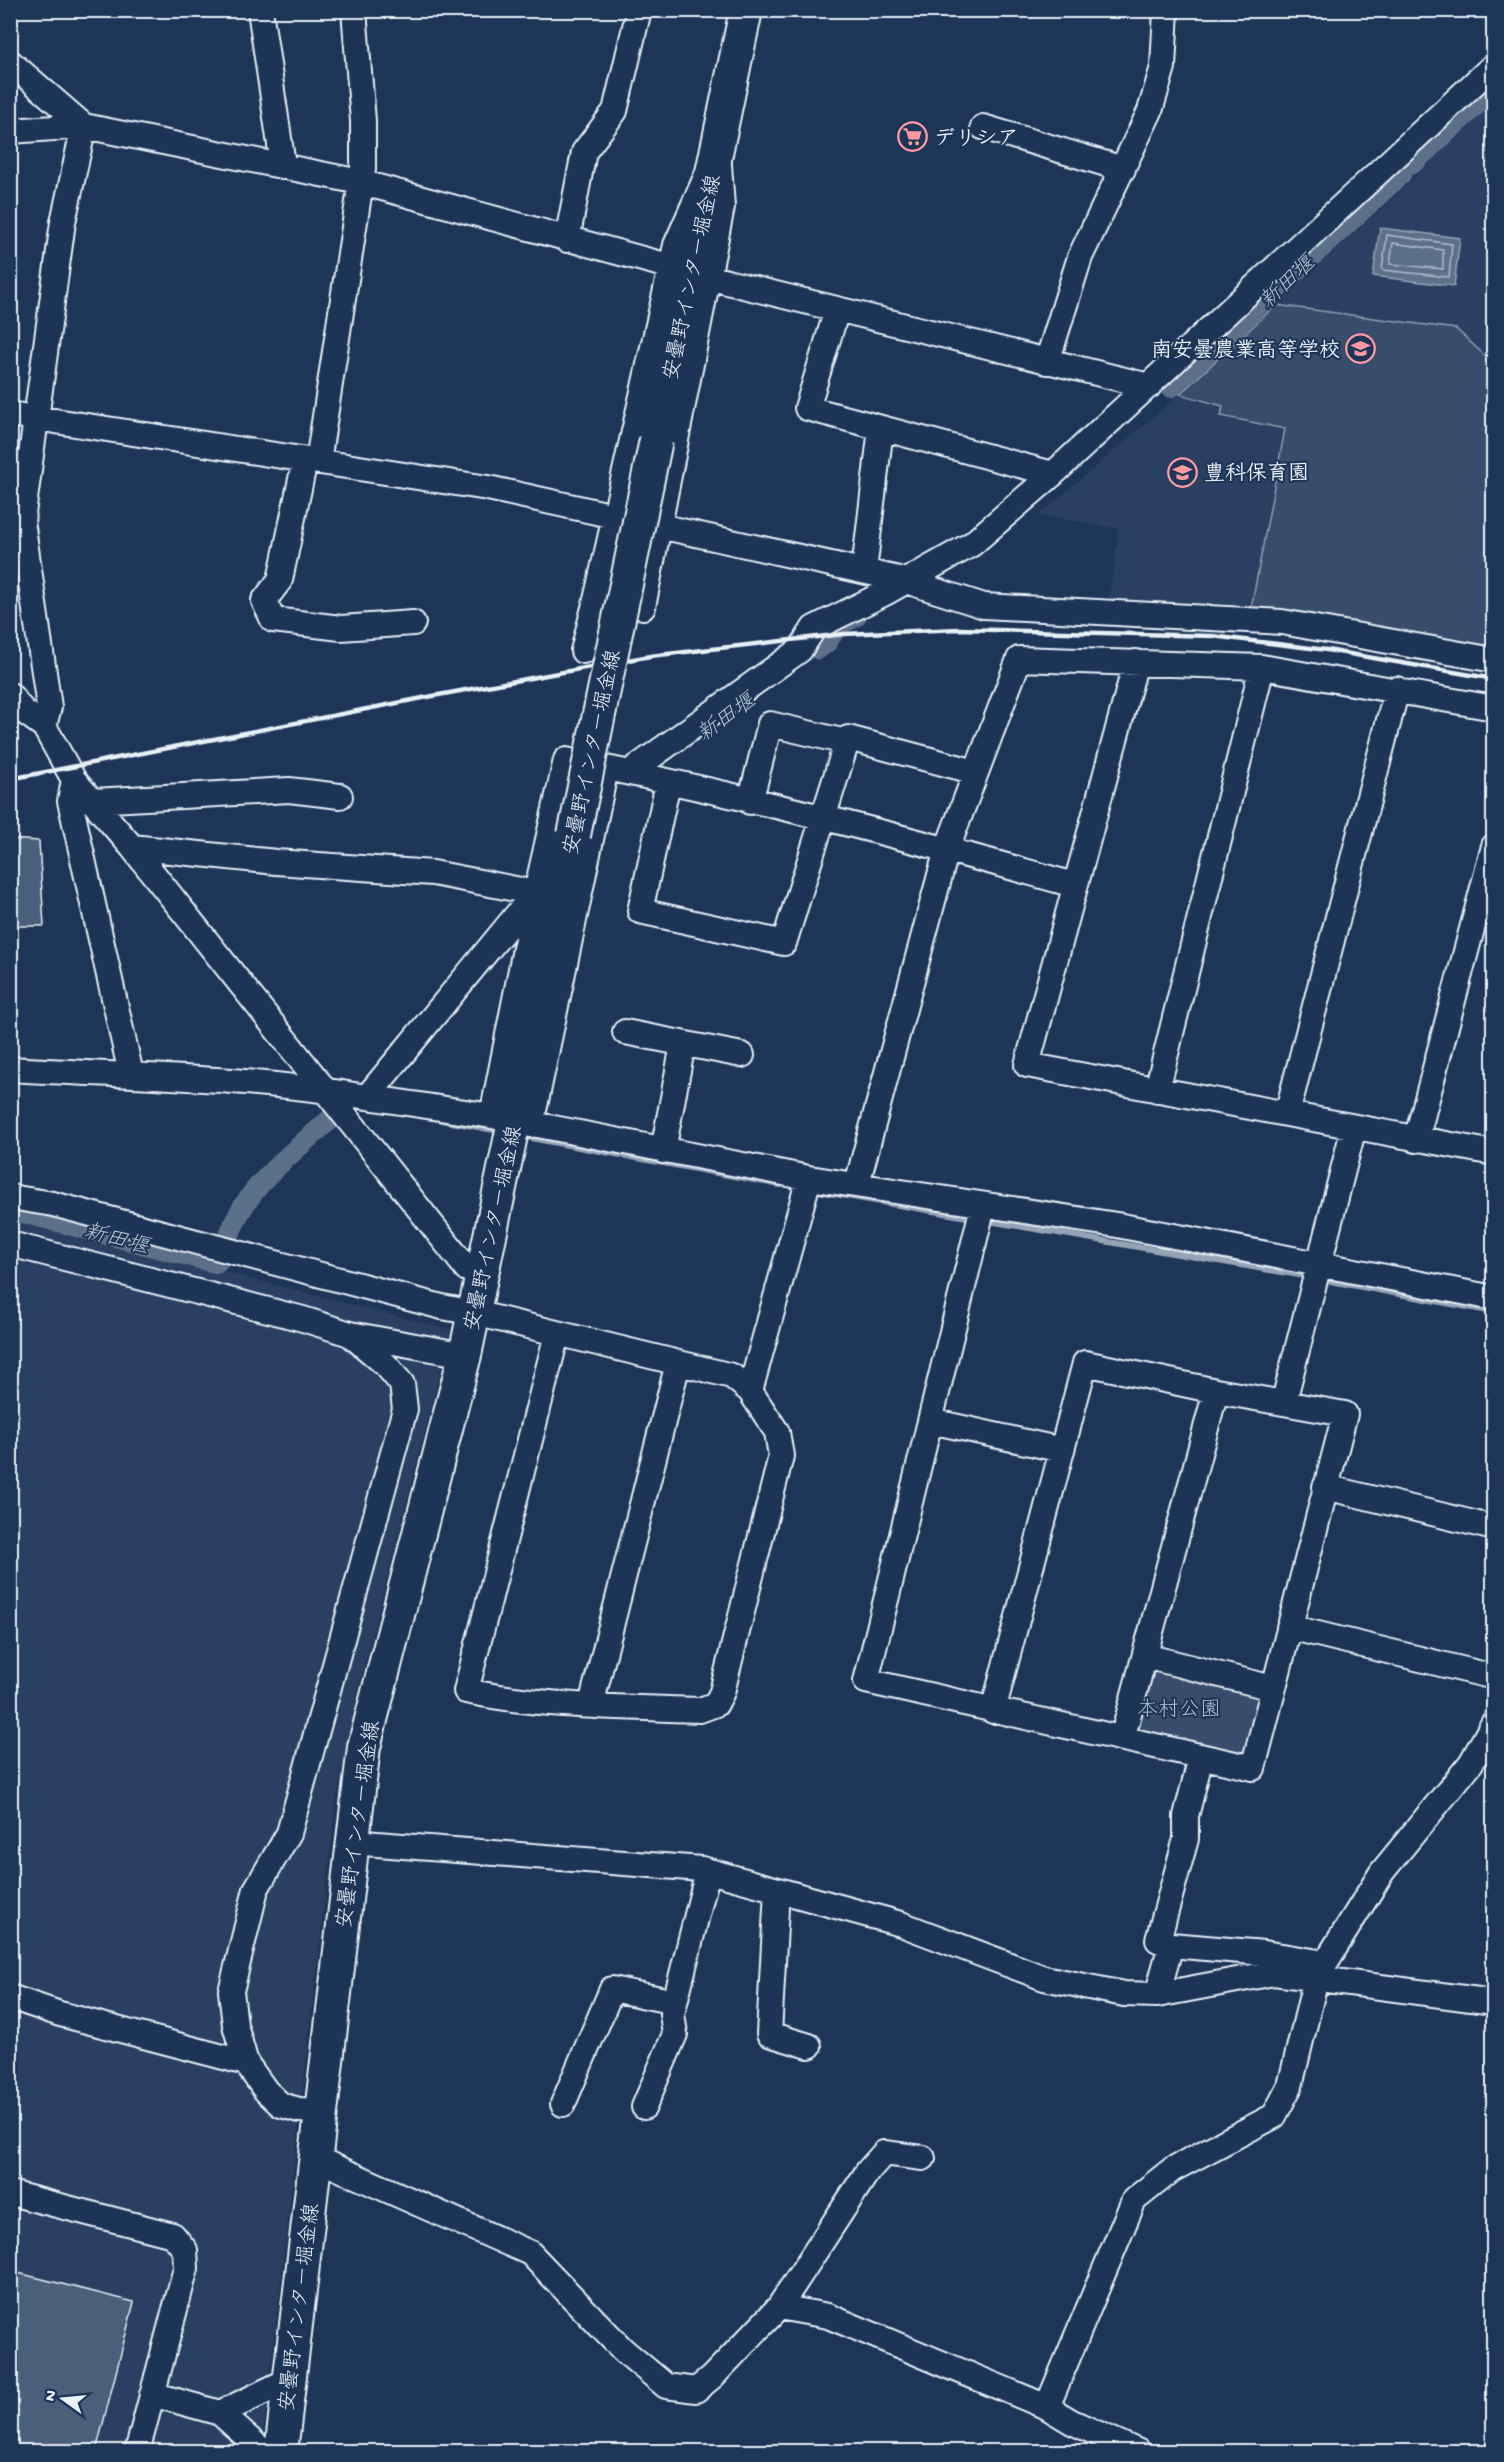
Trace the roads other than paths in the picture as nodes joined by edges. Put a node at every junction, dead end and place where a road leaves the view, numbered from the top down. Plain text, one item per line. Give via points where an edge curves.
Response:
1 (261, 10) edge
2 (354, 10) edge
3 (639, 10) edge
4 (746, 10) edge
5 (1166, 10) edge
6 (10, 63) edge
7 (1494, 65) edge
8 (84, 126) junction
9 (983, 127) dead end
10 (10, 131) edge
11 (283, 165) junction
12 (1123, 169) junction
13 (360, 182) junction
14 (567, 240) junction
15 (690, 272) junction
16 (837, 310) junction
17 (1047, 362) junction
18 (1149, 386) junction
19 (10, 414) edge
20 (37, 417) junction
21 (881, 428) junction
22 (311, 461) junction
23 (1053, 474) junction
24 (616, 515) junction
25 (16, 521) edge
26 (660, 525) junction
27 (864, 571) junction
28 (903, 580) junction
29 (597, 596) junction
30 (413, 623) dead end
31 (583, 651) dead end
32 (1494, 660) edge
33 (1136, 662) junction
34 (1262, 667) junction
35 (1397, 689) junction
36 (10, 695) edge
37 (1494, 708) edge
38 (44, 726) junction
39 (846, 742) junction
40 (606, 768) junction
41 (630, 772) junction
42 (976, 772) junction
43 (74, 780) junction
44 (668, 783) junction
45 (340, 796) dead end
46 (93, 801) junction
47 (750, 802) junction
48 (821, 818) junction
49 (1494, 846) edge
50 (132, 847) junction
51 (947, 849) junction
52 (1074, 885) junction
53 (536, 893) junction
54 (625, 1032) dead end
55 (683, 1044) junction
56 (742, 1055) dead end
57 (10, 1069) edge
58 (131, 1074) junction
59 (327, 1090) junction
60 (1157, 1090) junction
61 (367, 1097) junction
62 (1287, 1114) junction
63 (513, 1121) junction
64 (1354, 1127) junction
65 (1416, 1140) junction
66 (663, 1151) junction
67 (1494, 1154) edge
68 (809, 1178) junction
69 (857, 1184) junction
70 (10, 1197) edge
71 (984, 1206) junction
72 (10, 1244) edge
73 (1319, 1264) junction
74 (483, 1275) junction
75 (1494, 1298) edge
76 (475, 1312) junction
77 (350, 1334) junction
78 (557, 1334) junction
79 (465, 1355) junction
80 (678, 1363) junction
81 (750, 1390) junction
82 (1216, 1390) junction
83 (1284, 1401) junction
84 (931, 1421) junction
85 (1062, 1450) junction
86 (1325, 1487) junction
87 (1494, 1528) edge
88 (1289, 1627) junction
89 (1145, 1656) junction
90 (1494, 1677) edge
91 (1273, 1688) junction
92 (591, 1706) junction
93 (993, 1711) junction
94 (1494, 1722) edge
95 (1122, 1739) junction
96 (1201, 1757) junction
97 (351, 1842) junction
98 (708, 1871) junction
99 (777, 1890) junction
100 (1171, 1945) junction
101 (1320, 1971) junction
102 (1157, 1995) junction
103 (10, 1997) edge
104 (675, 2002) junction
105 (1494, 2002) edge
106 (809, 2046) dead end
107 (246, 2063) junction
108 (563, 2104) dead end
109 (644, 2107) dead end
110 (320, 2111) junction
111 (315, 2158) junction
112 (922, 2158) dead end
113 (10, 2193) edge
114 (779, 2307) junction
115 (290, 2380) junction
116 (152, 2394) junction
117 (1047, 2407) junction
118 (220, 2413) junction
119 (137, 2451) edge
120 (264, 2451) edge
121 (281, 2451) edge
122 (1139, 2451) edge

1 - 11 street
2 - 13 street via 363,121
3 - 14 street via 615,111 584,152
4 - 15 main road, 安曇野インター堀金線
5 - 12 street via 1163,67 1150,111
6 - 8 street
7 - 18 street
8 - 10 street
8 - 11 street
8 - 20 street via 63,222
9 - 12 street
11 - 13 street
12 - 17 street via 1080,257
13 - 14 street
13 - 22 street
14 - 15 street
15 - 16 street
15 - 24 street
15 - 26 street
15 - 63 main road, 安曇野インター堀金線, bridge
16 - 17 street
16 - 21 street via 807,408
17 - 18 street
18 - 23 street
19 - 20 street
20 - 22 street
20 - 25 street
21 - 23 street
21 - 27 street
22 - 24 street via 488,488
22 - 30 street via 279,580 264,601 273,620 341,628
23 - 28 street via 972,544
24 - 26 street
24 - 29 street
25 - 38 street via 49,707
26 - 27 street
26 - 29 street via 643,608
27 - 28 street
28 - 32 street via 984,606 1282,622
28 - 41 street via 814,628 800,650
29 - 31 street
33 - 34 street
33 - 42 street via 1019,659
33 - 52 street
34 - 35 street
34 - 60 street
35 - 37 street
35 - 62 street
36 - 38 street via 23,711
38 - 43 street
39 - 42 street via 848,738
39 - 47 street via 770,724
39 - 48 street
40 - 41 street
40 - 53 street via 566,760
40 - 63 street
41 - 44 street
42 - 51 street
43 - 46 street
43 - 58 street via 69,801
44 - 47 street
44 - 48 street via 640,911 784,943
45 - 46 street via 289,789
46 - 50 street
47 - 48 street
48 - 51 street
49 - 65 street
50 - 53 street via 433,873
50 - 59 street
51 - 52 street
51 - 69 street
52 - 60 street via 1027,1065
53 - 61 street
53 - 63 street
54 - 55 street
55 - 56 street
55 - 66 street
57 - 58 street
58 - 59 street
59 - 61 street
59 - 74 street via 467,1269
60 - 62 street
61 - 63 street
62 - 64 street
63 - 66 street
63 - 74 main road, 安曇野インター堀金線
64 - 65 street
64 - 73 street
65 - 67 street
66 - 68 street
68 - 69 street
68 - 81 street
69 - 71 street
70 - 76 street via 53,1204 442,1307
71 - 73 street via 1117,1225
71 - 84 street
72 - 77 street
73 - 75 street
73 - 83 street
74 - 76 main road, 安曇野インター堀金線
76 - 78 street
76 - 79 main road, 安曇野インター堀金線
77 - 79 street
77 - 107 street via 386,1364 402,1384 405,1409 289,1833 256,1889 231,1991 235,2025
78 - 80 street
78 - 92 street via 466,1691 504,1699
79 - 97 main road, 安曇野インター堀金線 via 364,1747
80 - 81 street via 732,1376
80 - 92 street
81 - 92 street via 777,1432 781,1456 716,1704 700,1710
82 - 83 street
82 - 85 street via 1084,1363
82 - 89 street
83 - 86 street via 1345,1414
84 - 85 street
84 - 93 street via 866,1682
85 - 93 street
86 - 87 street
86 - 88 street
88 - 90 street
88 - 91 street
89 - 91 street
89 - 95 street
91 - 96 street via 1253,1768
93 - 95 street
94 - 101 street via 1471,1763 1382,1872
95 - 96 street
96 - 100 street via 1186,1816 1186,1839 1158,1940
97 - 98 street
97 - 110 main road, 安曇野インター堀金線
98 - 99 street
98 - 104 street
99 - 102 street via 901,1924 1044,1978 1124,1994
99 - 106 street via 769,2034
100 - 101 street via 1264,1953
100 - 102 street
101 - 102 street via 1275,1973
101 - 105 street
101 - 117 street via 1290,2086 1274,2116 1173,2169 1134,2200
103 - 107 street
104 - 108 street via 612,1989
104 - 109 street via 675,2034
107 - 110 street via 281,2105
110 - 111 main road, 安曇野インター堀金線
111 - 114 street via 530,2253 623,2350 666,2386 696,2390
111 - 115 main road, 安曇野インター堀金線
112 - 114 street via 884,2153 868,2171
113 - 116 street via 173,2235 185,2250 186,2268
114 - 117 street via 828,2316
115 - 118 street
115 - 121 main road, 安曇野インター堀金線
116 - 118 street
116 - 119 street
117 - 122 street
118 - 120 street

